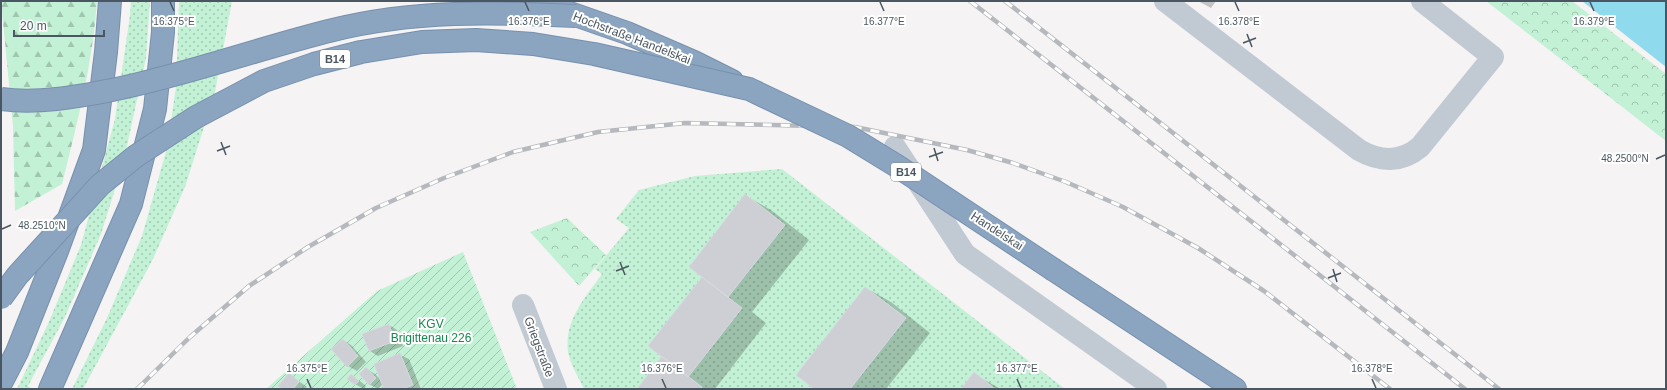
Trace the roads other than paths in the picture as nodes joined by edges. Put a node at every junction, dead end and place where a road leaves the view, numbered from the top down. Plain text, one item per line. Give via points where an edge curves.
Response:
1 (110, 1) edge
2 (163, 1) edge
3 (535, 1) edge
4 (1165, 1) edge
5 (1422, 1) edge
6 (576, 16) junction
7 (749, 89) junction
8 (1, 99) edge
9 (895, 147) dead end
10 (1, 298) edge
11 (524, 305) dead end
12 (1, 383) edge
13 (51, 387) edge
14 (556, 389) edge
15 (1156, 389) edge
16 (1235, 389) edge

1 - 12 highway via 94,150 55,258 17,352
2 - 13 highway via 163,32 155,109 131,204
3 - 6 highway, Hochstraße Handelskai / B14
4 - 5 street via 1359,150 1370,156 1393,160 1403,158 1420,148 1493,57
6 - 7 highway, Hochstraße Handelskai / B14, bridge via 626,33
6 - 8 highway, bridge via 504,12 392,19 335,29 182,74 124,88 44,100
7 - 10 highway, B14, bridge via 594,54 533,44 476,40 422,42 361,52 314,64 257,85 196,117 136,156 100,185 17,276
7 - 16 highway, Handelskai / B14, bridge via 848,136 897,166
9 - 15 street via 965,254
11 - 14 street, Griegstraße

